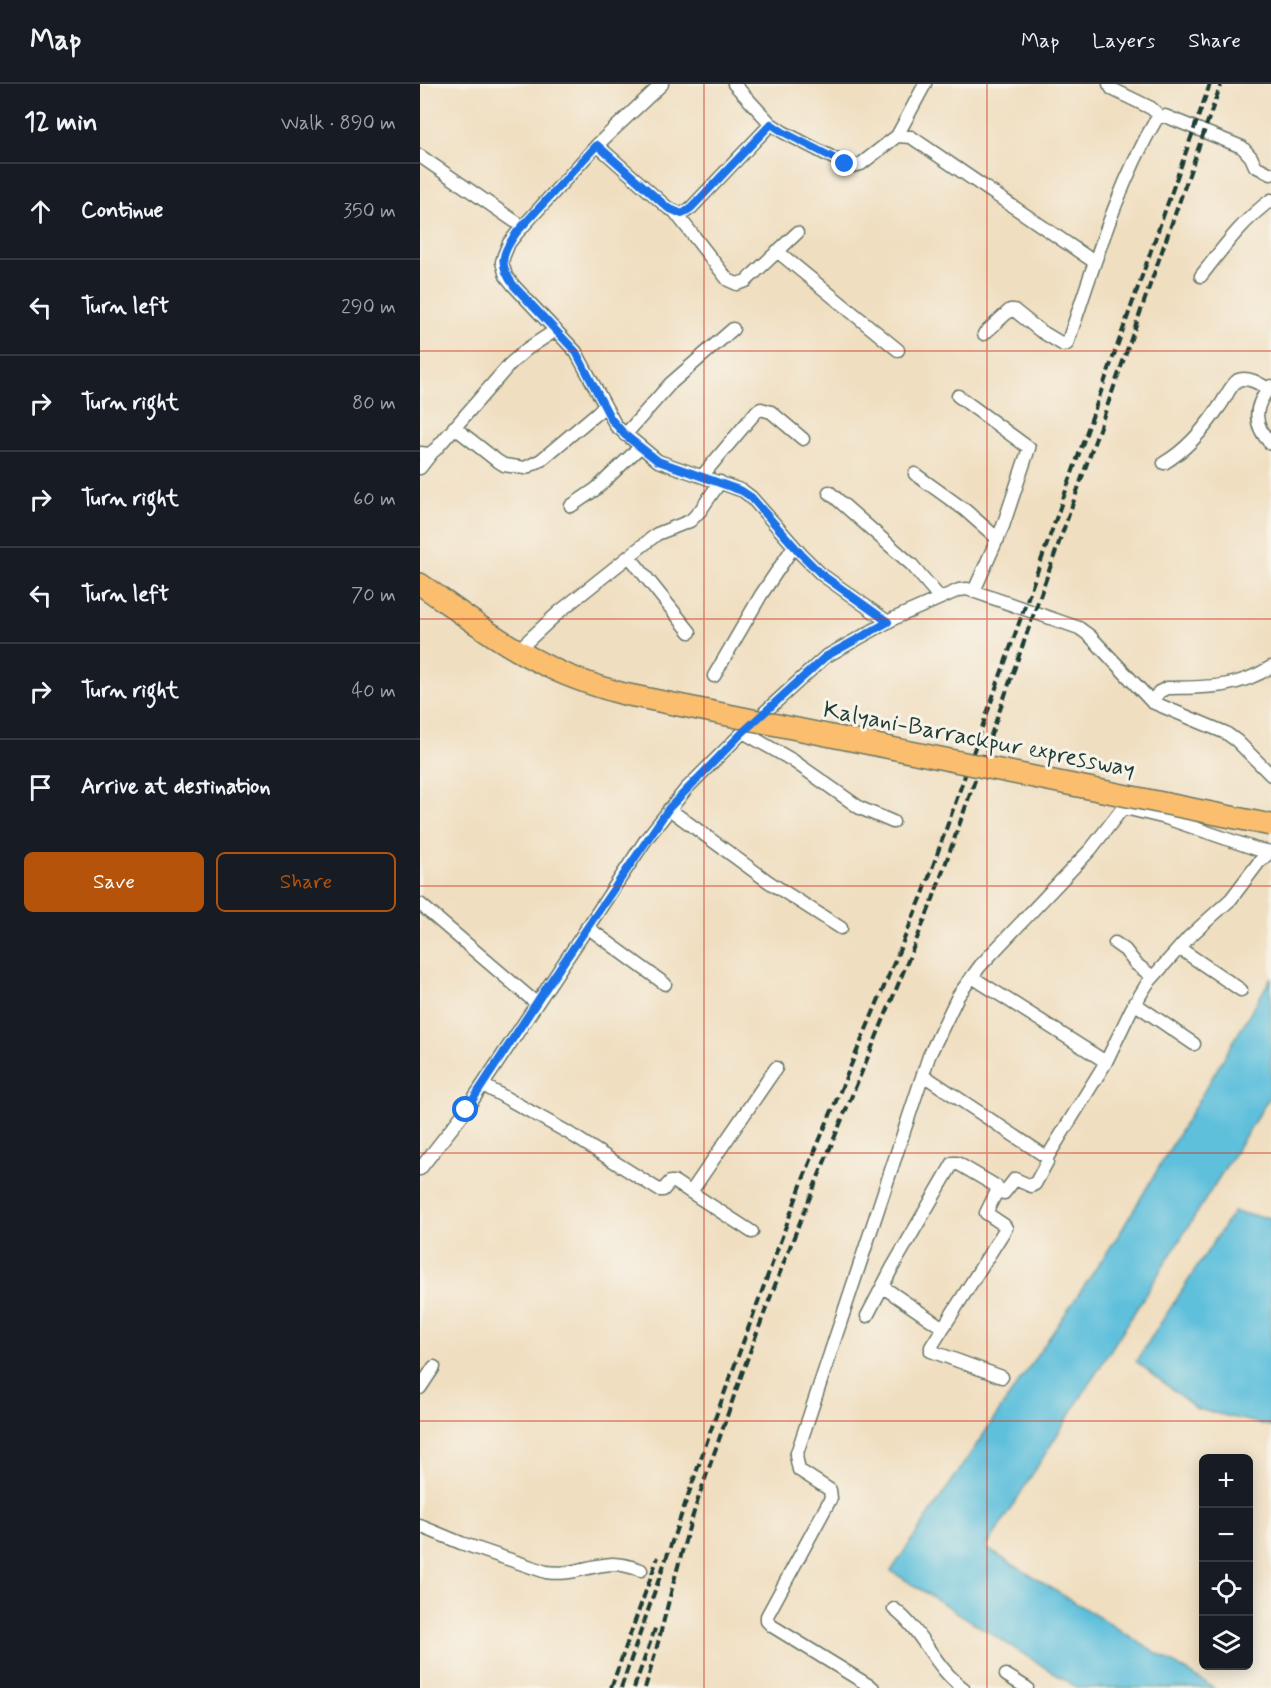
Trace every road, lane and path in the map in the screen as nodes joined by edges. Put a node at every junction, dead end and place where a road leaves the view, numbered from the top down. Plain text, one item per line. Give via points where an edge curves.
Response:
1 (662, 84) edge
2 (734, 84) edge
3 (1108, 84) edge
4 (919, 87) edge
5 (1160, 116) junction
6 (771, 124) junction
7 (897, 136) junction
8 (597, 145) junction
9 (420, 156) edge
10 (1271, 174) edge
11 (1271, 200) edge
12 (675, 212) junction
13 (523, 227) junction
14 (797, 233) dead end
15 (777, 251) junction
16 (1093, 261) junction
17 (1201, 276) dead end
18 (733, 329) dead end
19 (556, 330) junction
20 (984, 333) dead end
21 (898, 350) dead end
22 (1270, 387) edge
23 (958, 396) dead end
24 (604, 407) junction
25 (454, 427) junction
26 (625, 435) junction
27 (803, 439) dead end
28 (1271, 444) edge
29 (640, 447) junction
30 (435, 450) junction
31 (420, 453) edge
32 (1164, 463) dead end
33 (420, 468) edge
34 (915, 474) dead end
35 (702, 476) junction
36 (720, 482) junction
37 (829, 492) dead end
38 (571, 506) dead end
39 (998, 539) junction
40 (794, 546) junction
41 (629, 556) junction
42 (420, 584) edge
43 (974, 591) junction
44 (940, 598) junction
45 (888, 622) junction
46 (690, 632) dead end
47 (518, 650) junction
48 (1271, 667) edge
49 (714, 676) dead end
50 (1152, 702) junction
51 (743, 732) junction
52 (1271, 774) edge
53 (669, 808) junction
54 (893, 822) dead end
55 (1271, 825) edge
56 (1270, 852) edge
57 (420, 903) edge
58 (587, 927) junction
59 (841, 928) dead end
60 (1115, 943) dead end
61 (1179, 948) junction
62 (972, 977) junction
63 (1153, 977) junction
64 (665, 984) dead end
65 (1241, 990) dead end
66 (536, 1003) junction
67 (1134, 1003) junction
68 (1194, 1044) dead end
69 (1106, 1062) junction
70 (776, 1068) dead end
71 (923, 1075) junction
72 (483, 1085) junction
73 (1047, 1157) junction
74 (420, 1169) edge
75 (998, 1191) junction
76 (691, 1192) junction
77 (752, 1232) dead end
78 (882, 1287) junction
79 (867, 1317) dead end
80 (943, 1328) junction
81 (434, 1367) dead end
82 (1002, 1377) dead end
83 (420, 1388) edge
84 (420, 1526) edge
85 (641, 1570) dead end
86 (894, 1609) dead end
87 (1006, 1675) dead end
88 (873, 1688) edge
89 (963, 1688) edge
90 (1027, 1688) edge

1 - 8 street
2 - 6 street
3 - 5 street
4 - 7 street
5 - 10 street via 1237,145 1255,166
5 - 16 street via 1129,170
6 - 7 street via 853,166 868,160
6 - 12 street via 691,208 682,214
7 - 16 street via 911,137
8 - 12 street
8 - 13 street
9 - 13 street
11 - 17 street via 1227,243
12 - 15 street via 732,283 746,281
13 - 19 street via 509,243 504,269 514,286
14 - 15 street
15 - 21 street
16 - 20 street via 1065,345 1014,310
18 - 26 street via 670,384
19 - 24 street via 576,352
19 - 25 street via 510,364
22 - 28 street via 1259,403 1257,423
22 - 32 street via 1247,379 1235,382 1193,438
23 - 39 street via 1029,448
24 - 25 street via 541,460 525,468 504,465
24 - 26 street
25 - 30 street
26 - 29 street
27 - 35 street via 771,412 761,409
29 - 35 street via 658,461
29 - 38 street via 596,489
30 - 31 street
30 - 33 street
34 - 39 street
35 - 36 street
36 - 40 street via 756,501
36 - 41 street via 690,521 657,534
37 - 44 street via 912,566
39 - 43 street
40 - 45 street via 821,574
40 - 49 street
41 - 46 street
41 - 47 street
42 - 47 highway, Kalyani-Barrackpur expressway
43 - 44 street via 959,590
43 - 50 street via 1079,628
44 - 45 street
45 - 51 street via 825,657
47 - 55 highway, Kalyani-Barrackpur expressway, bridge via 586,683 624,694
48 - 50 street via 1229,686 1167,688
50 - 52 street via 1226,733
51 - 53 street
51 - 54 street via 792,760 860,808
53 - 58 street
53 - 59 street via 769,882
56 - 61 street via 1231,899
56 - 62 street via 1166,818 1122,809 1091,849
57 - 66 street
58 - 64 street
58 - 66 street
60 - 63 street
61 - 63 street
61 - 65 street
62 - 69 street
62 - 71 street via 958,996
63 - 67 street
66 - 72 street
67 - 68 street
67 - 69 street
69 - 73 street
70 - 76 street
71 - 73 street
71 - 88 street via 795,1456 799,1470 830,1490 831,1498 767,1616 772,1626
72 - 74 street
72 - 76 street via 659,1190 672,1181
73 - 75 street via 1035,1184 1015,1179 1006,1192
75 - 78 street via 996,1186 953,1163
75 - 80 street via 986,1212 1006,1228
76 - 77 street
78 - 79 street
78 - 80 street
80 - 82 street via 932,1351
81 - 83 street
84 - 85 street via 546,1572 573,1573 614,1564
86 - 89 street via 910,1623 949,1677
87 - 90 street

